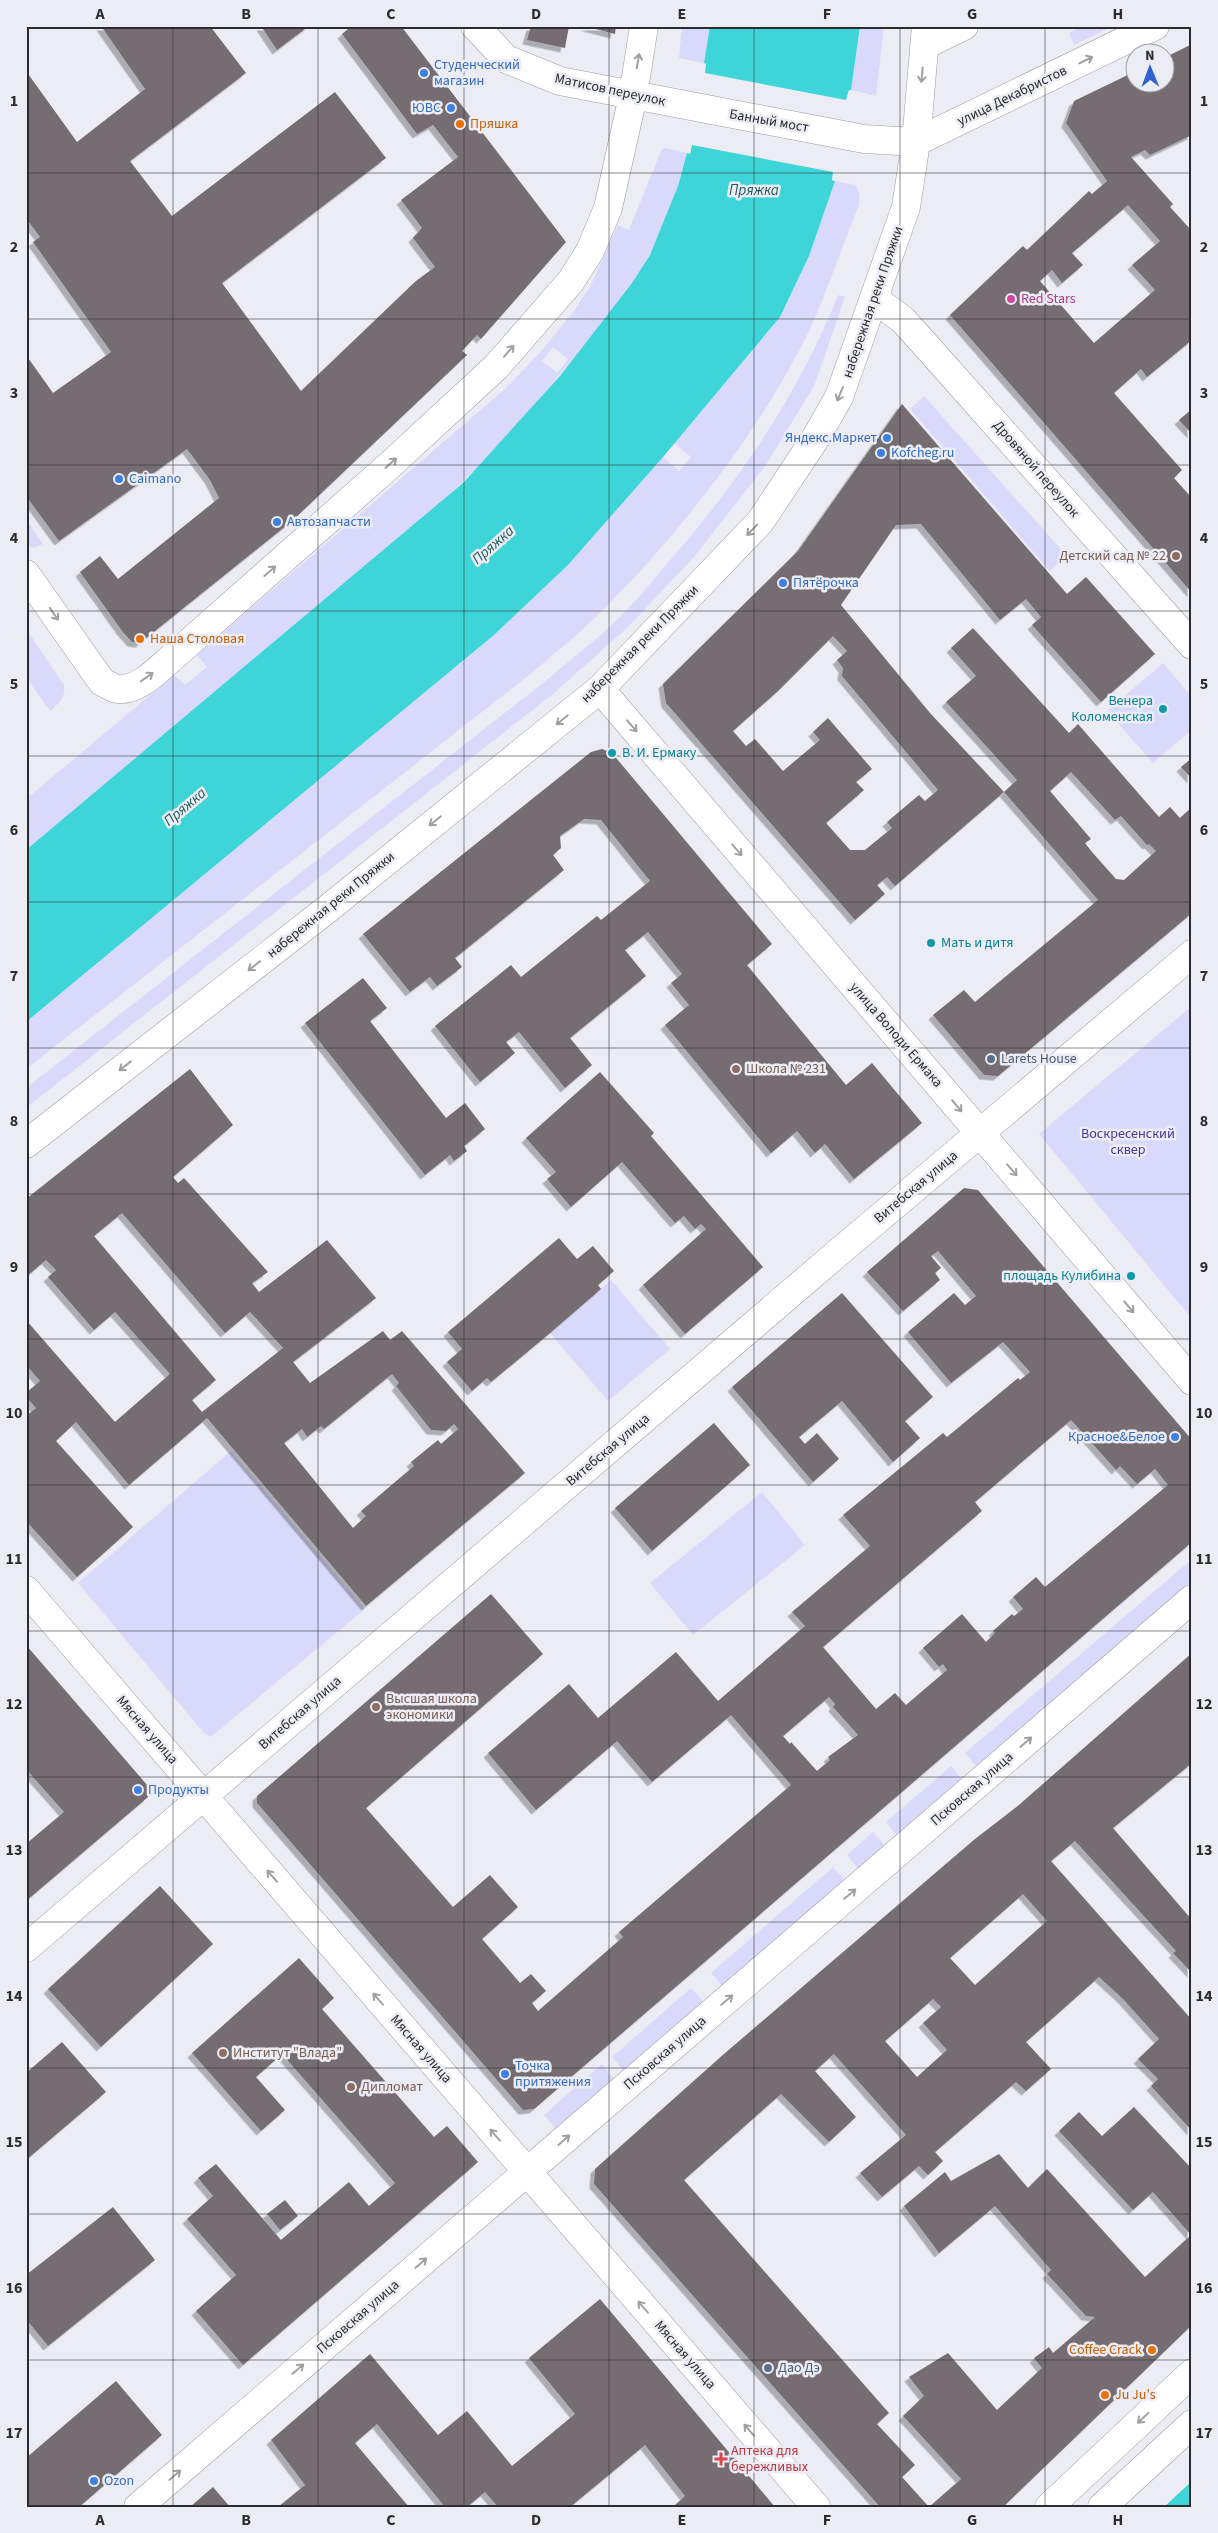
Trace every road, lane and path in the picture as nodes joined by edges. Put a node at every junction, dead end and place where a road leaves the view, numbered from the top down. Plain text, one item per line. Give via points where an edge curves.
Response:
1 (474, 26) edge
2 (644, 26) edge
3 (964, 26) edge
4 (1155, 26) edge
5 (926, 36) edge
6 (633, 96) junction
7 (674, 104) joint
8 (864, 139) joint
9 (916, 142) junction
10 (875, 299) junction
11 (26, 574) edge
12 (1192, 645) edge
13 (600, 689) junction
14 (1192, 954) edge
15 (980, 1133) junction
16 (26, 1144) edge
17 (1192, 1381) edge
18 (26, 1590) edge
19 (1192, 1599) edge
20 (204, 1796) junction
21 (26, 1948) edge
22 (527, 2172) junction
23 (1192, 2373) edge
24 (1192, 2424) edge
25 (138, 2507) edge
26 (816, 2507) edge
27 (1049, 2507) edge
28 (1102, 2507) edge

1 - 6 street, Матисов переулок via 506,59 560,81
6 -> 2 street
3 - 5 street
9 -> 4 street, улица Декабристов
5 -> 9 street, набережная реки Пряжки
6 - 7 street, Матисов переулок
11 -> 6 street via 102,682 117,689 132,686 146,678 391,464 496,367 571,281 590,251 608,208
7 - 8 street, Банный мост
8 - 9 street, улица Декабристов
9 - 10 street, набережная реки Пряжки via 906,207
10 - 12 street, Дровяной переулок via 903,320
10 -> 13 street, набережная реки Пряжки via 839,397 760,522
13 -> 15 street, улица Володи Ермака
13 -> 16 street, набережная реки Пряжки via 325,911
14 - 15 street, Витебская улица
15 -> 17 street, улица Володи Ермака
15 - 20 street, Витебская улица
18 - 20 street, Мясная улица
22 -> 19 street, Псковская улица
20 - 21 street, Витебская улица
22 -> 20 street, Мясная улица
25 -> 22 street, Псковская улица
26 -> 22 street, Мясная улица
23 -> 27 street
24 - 28 street

